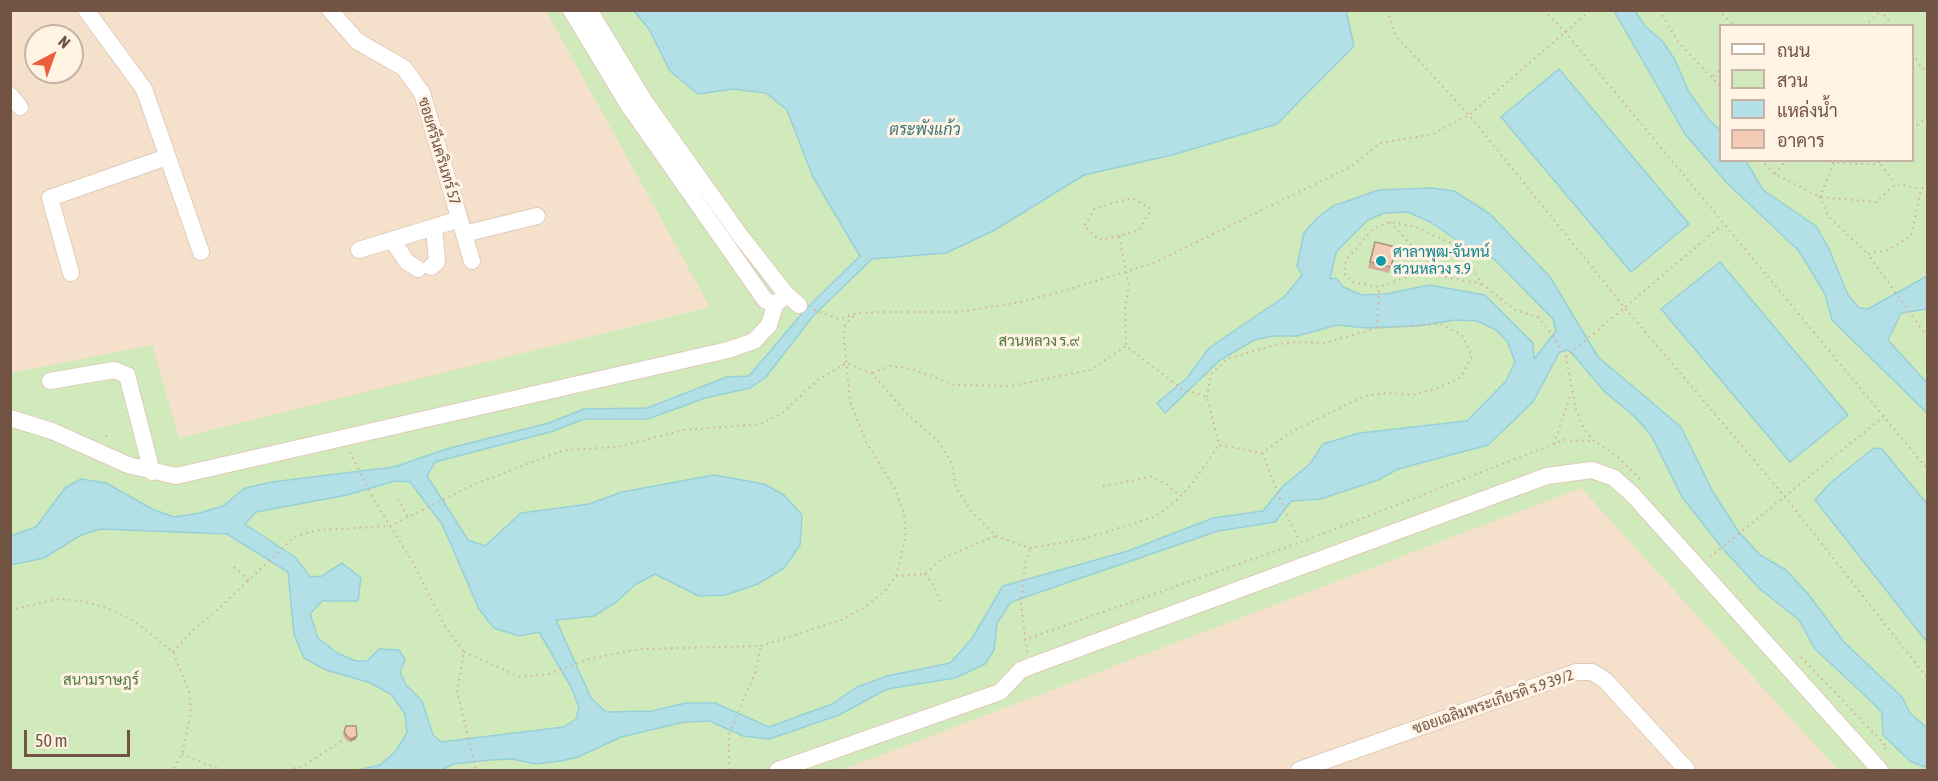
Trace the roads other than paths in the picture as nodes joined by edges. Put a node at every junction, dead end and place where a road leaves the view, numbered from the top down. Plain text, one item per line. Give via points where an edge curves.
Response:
1 (86, 10) edge
2 (330, 10) edge
3 (572, 10) edge
4 (589, 10) edge
5 (167, 157) junction
6 (537, 216) dead end
7 (462, 226) junction
8 (434, 227) junction
9 (392, 240) junction
10 (359, 250) dead end
11 (201, 252) dead end
12 (472, 261) dead end
13 (70, 273) dead end
14 (781, 299) junction
15 (800, 305) road end
16 (50, 381) dead end
17 (10, 418) edge
18 (152, 472) junction
19 (778, 771) edge
20 (1299, 771) edge
21 (1687, 771) edge
22 (1880, 771) edge

1 - 5 street via 144,89
2 - 7 street, ซอยศรีนครินทร์ 57 via 357,41 404,68 422,93
3 - 14 street via 629,105 765,300
4 - 14 street via 645,102
5 - 11 street
5 - 13 street via 50,198
6 - 7 street
7 - 8 street
7 - 12 street, ซอยศรีนครินทร์ 57
8 - 9 street
8 - 9 street via 437,262 424,268 407,262
9 - 10 street
14 - 15 street
14 - 18 street via 769,325 753,341 728,350 176,476
16 - 18 street via 114,370 127,375
17 - 18 street via 32,423
19 - 22 street via 1000,692 1021,670 1031,666 1547,476 1592,470 1614,478 1633,495
20 - 21 street, ซอยเฉลิมพระเกียรติ ร.9 39/2 via 1576,672 1592,672 1605,680

